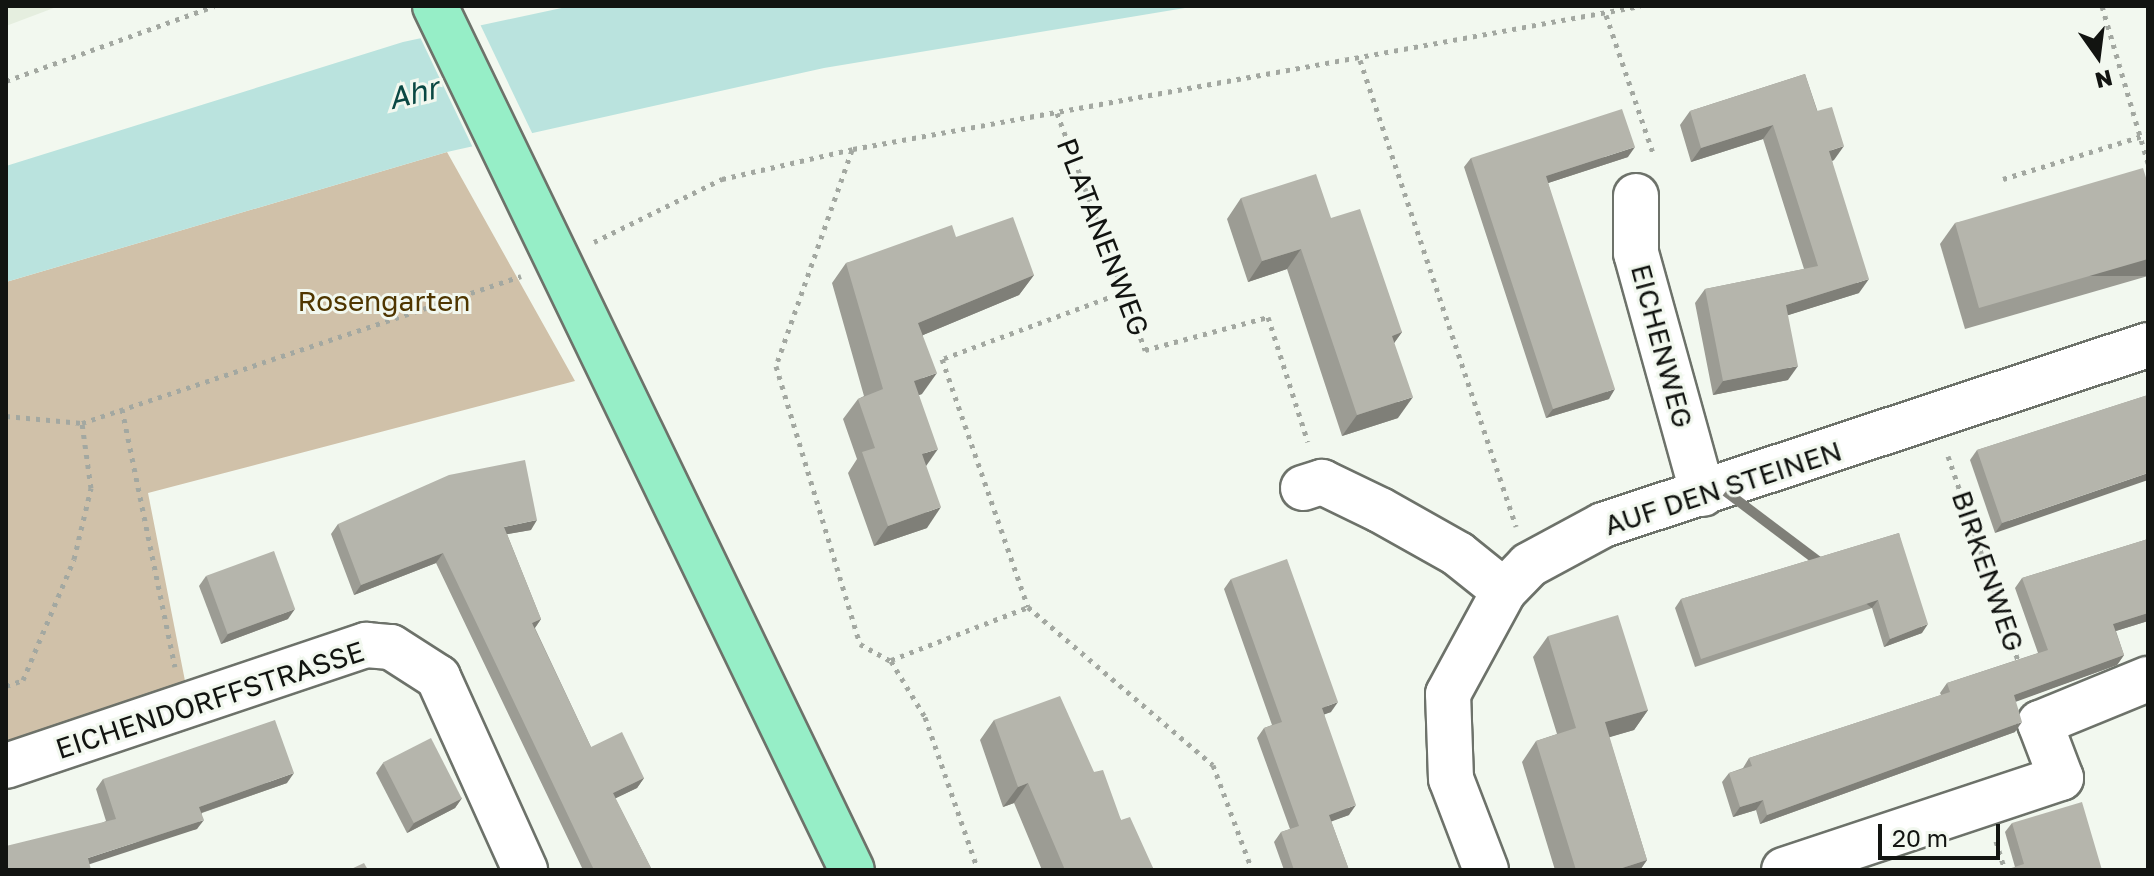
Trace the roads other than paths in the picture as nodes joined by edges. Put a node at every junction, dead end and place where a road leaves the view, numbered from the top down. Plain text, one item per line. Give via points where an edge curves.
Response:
1 (435, 6) edge
2 (1636, 196) road end
3 (2148, 345) edge
4 (1312, 485) road end
5 (1703, 494) junction
6 (1516, 578) junction
7 (2148, 679) edge
8 (6, 766) edge
9 (525, 870) edge
10 (852, 870) edge
11 (1486, 870) edge
12 (1784, 870) edge

1 - 10 main road
2 - 5 street, EICHENWEG via 1636,253
3 - 5 street, AUF DEN STEINEN
4 - 6 street
5 - 6 street, AUF DEN STEINEN via 1603,525
6 - 11 street via 1448,694 1451,779
7 - 12 street via 2040,723 2061,778
8 - 9 street, EICHENDORFFSTRASSE via 366,645 415,656 438,677

